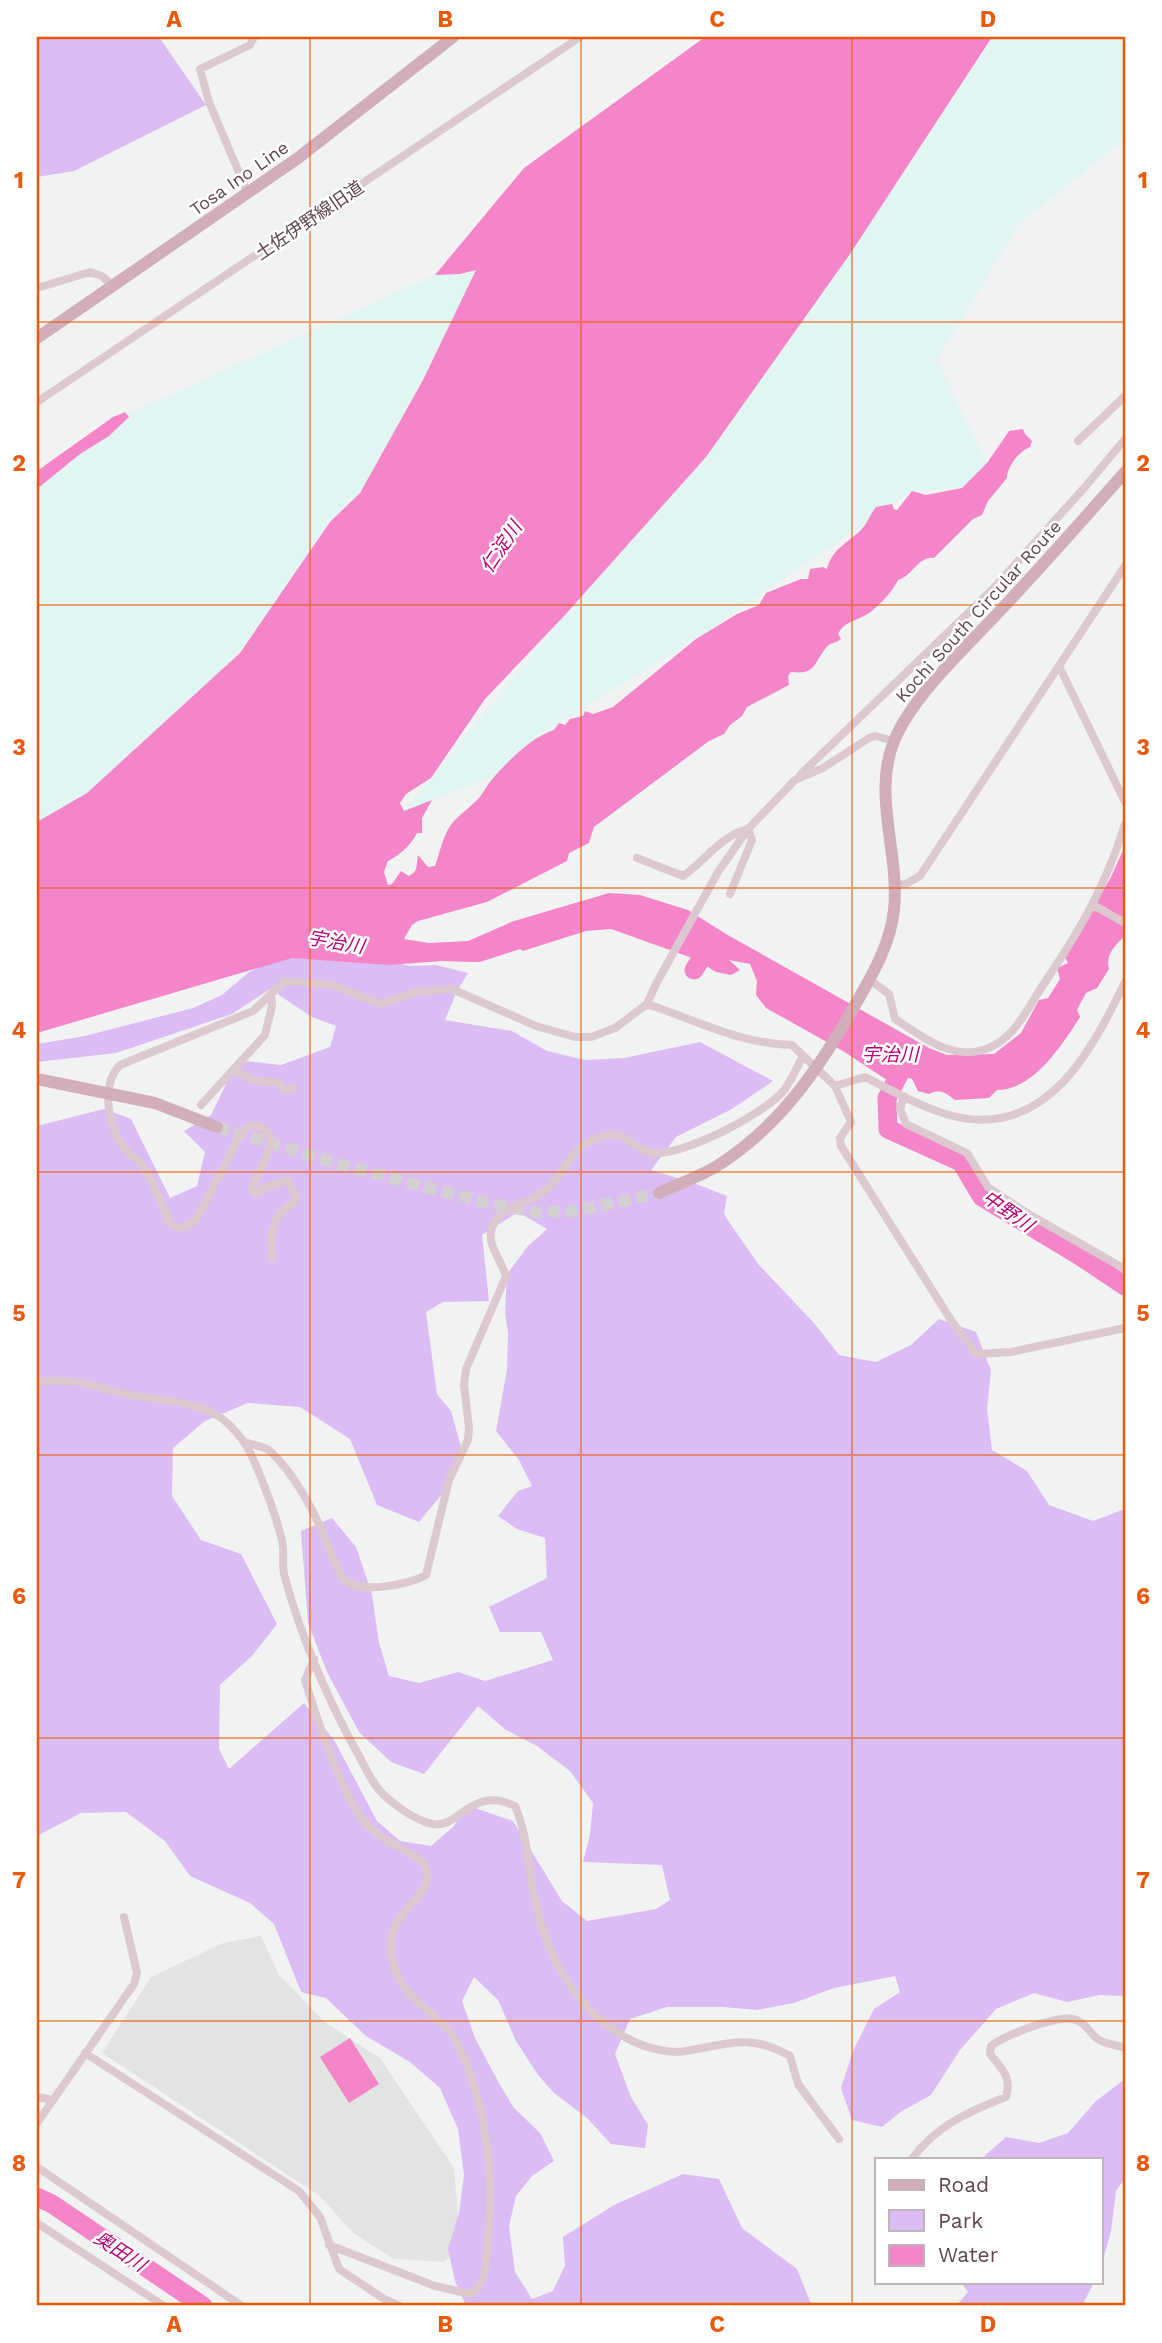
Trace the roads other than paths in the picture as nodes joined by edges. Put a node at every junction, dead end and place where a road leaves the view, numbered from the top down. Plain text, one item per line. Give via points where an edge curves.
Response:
1 (254, 37) edge
2 (453, 37) edge
3 (580, 37) edge
4 (248, 194) junction
5 (113, 286) junction
6 (37, 288) edge
7 (37, 338) edge
8 (1125, 396) edge
9 (37, 402) edge
10 (1125, 439) edge
11 (1078, 441) dead end
12 (1125, 472) edge
13 (1125, 566) edge
14 (1059, 666) junction
15 (894, 741) junction
16 (795, 780) junction
17 (1125, 802) edge
18 (1125, 824) edge
19 (748, 829) junction
20 (637, 858) dead end
21 (893, 885) junction
22 (730, 894) dead end
23 (1095, 906) junction
24 (1125, 923) edge
25 (870, 980) junction
26 (1125, 982) edge
27 (271, 994) junction
28 (647, 1004) junction
29 (803, 1056) junction
30 (233, 1070) junction
31 (816, 1070) junction
32 (37, 1079) edge
33 (835, 1086) junction
34 (294, 1087) dead end
35 (108, 1092) junction
36 (904, 1097) junction
37 (201, 1105) dead end
38 (217, 1127) tunnel mouth
39 (659, 1193) tunnel mouth
40 (272, 1258) dead end
41 (1125, 1269) edge
42 (1125, 1328) edge
43 (37, 1382) edge
44 (244, 1442) junction
45 (314, 1659) junction
46 (124, 1917) dead end
47 (1125, 2048) edge
48 (85, 2053) junction
49 (37, 2097) edge
50 (52, 2100) junction
51 (37, 2123) edge
52 (839, 2139) dead end
53 (913, 2158) edge
54 (37, 2167) edge
55 (37, 2223) edge
56 (329, 2245) junction
57 (164, 2306) edge
58 (243, 2306) edge
59 (400, 2306) edge

1 - 4 street via 250,45 200,69
2 - 4 main road, Tosa Ino Line
3 - 9 street, 土佐伊野線旧道
4 - 5 main road, Tosa Ino Line
5 - 6 street via 90,272
5 - 7 main road, Tosa Ino Line
8 - 11 street
10 - 16 street via 993,589
12 - 15 main road, Kochi South Circular Route via 946,669 907,717
13 - 14 street
14 - 17 street
14 - 21 street via 920,876
15 - 16 street via 875,736
15 - 21 main road, Kochi South Circular Route via 886,798
16 - 19 street
18 - 23 street
19 - 20 street via 718,844 683,876
19 - 22 street via 752,841
19 - 28 street via 718,872
21 - 25 main road, Kochi South Circular Route via 894,910
23 - 24 street
23 - 25 street via 1017,1026 982,1050 936,1046 895,1019 889,994
25 - 31 main road, Kochi South Circular Route
26 - 36 street via 1107,1020 1069,1076 1035,1107 1004,1119 971,1119
27 - 28 street via 285,981 332,985 380,1004 416,992 452,989 536,1026 575,1037 605,1033
27 - 30 street via 265,1035
27 - 35 street via 253,1011 120,1065
28 - 29 street via 736,1036 792,1045
29 - 31 street
29 - 44 street via 784,1090 738,1125 668,1152 650,1153 626,1137 601,1136 575,1150 539,1195 512,1206 494,1224 492,1247 506,1276 466,1369 468,1440 449,1480 426,1575 390,1585 352,1585 342,1577 302,1492 268,1450
30 - 34 street via 256,1081 277,1082 285,1091
30 - 37 street
31 - 33 street
31 - 39 main road, Kochi South Circular Route via 758,1136 715,1167
32 - 35 main road
33 - 36 street via 865,1077
33 - 42 street via 852,1122 840,1138 841,1146 976,1354 1011,1352
35 - 38 main road via 155,1103
35 - 40 street via 111,1123 124,1148 144,1166 171,1224 178,1228 192,1224 199,1215 242,1132 249,1126 264,1128 272,1142 252,1190 255,1194 288,1180 296,1198 273,1227
36 - 41 street via 900,1109 906,1124 967,1153 988,1187
43 - 44 street via 60,1379 184,1404 214,1413
44 - 45 street via 283,1542 284,1575
45 - 52 street via 369,1775 405,1812 434,1825 488,1800 515,1806 548,1948 579,2000 607,2026 654,2049 680,2052 732,2042 772,2046 790,2056 798,2084
45 - 56 street via 305,1680 356,1811 370,1828 424,1863 428,1877 396,1924 391,1954 411,1998 447,2028 460,2047 479,2103 491,2163 485,2274 480,2288 471,2294 435,2286
46 - 48 street via 137,1973 134,1984
47 - 53 street via 1099,2040 1072,2018 1000,2039 991,2046 990,2054 1010,2086 1006,2097 967,2112 934,2134
48 - 50 street
48 - 56 street via 299,2191 320,2217
49 - 50 street
50 - 51 street
54 - 58 street
55 - 57 street
56 - 59 street via 339,2269

